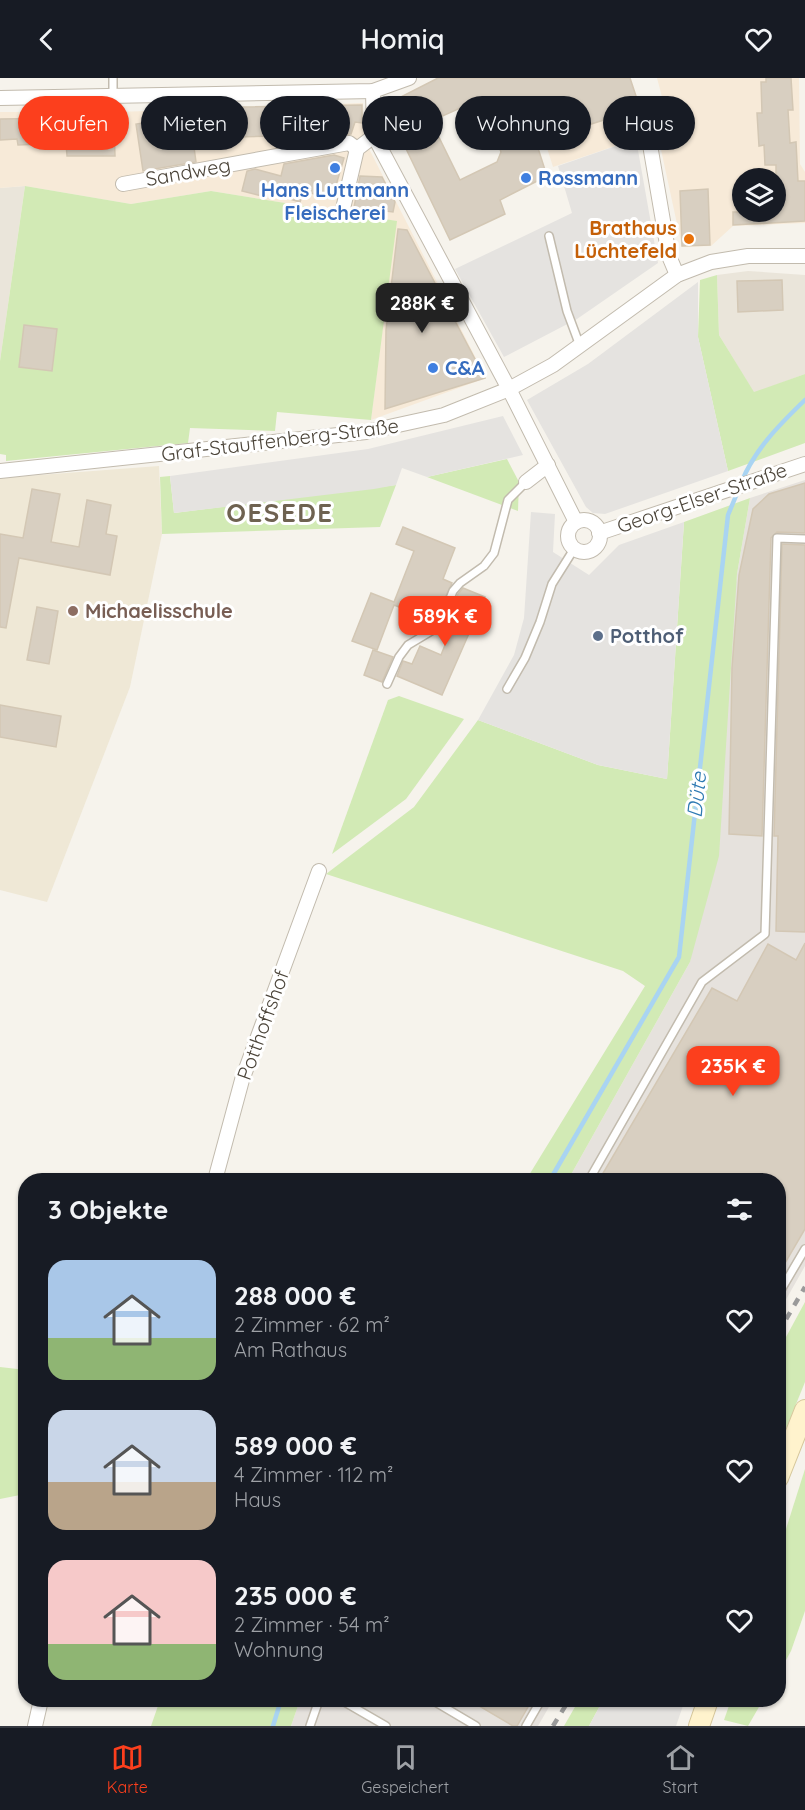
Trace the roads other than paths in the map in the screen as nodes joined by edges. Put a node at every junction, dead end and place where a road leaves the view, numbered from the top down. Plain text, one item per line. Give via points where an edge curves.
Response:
1 (112, 78) edge
2 (407, 78) edge
3 (373, 91) junction
4 (113, 95) junction
5 (373, 96) edge
6 (0, 98) edge
7 (362, 145) edge
8 (357, 149) junction
9 (381, 150) edge
10 (651, 150) edge
11 (123, 184) dead end
12 (342, 213) dead end
13 (549, 236) dead end
14 (805, 256) edge
15 (677, 275) junction
16 (580, 347) junction
17 (508, 389) junction
18 (805, 464) edge
19 (548, 465) junction
20 (0, 471) edge
21 (526, 482) joint
22 (576, 522) junction
23 (599, 533) junction
24 (805, 539) edge
25 (574, 549) junction
26 (387, 684) dead end
27 (507, 689) dead end
28 (319, 871) dead end
29 (217, 1173) edge
30 (593, 1173) edge
31 (805, 1249) edge
32 (786, 1281) edge
33 (805, 1410) edge
34 (786, 1458) edge
35 (39, 1707) edge
36 (317, 1707) edge
37 (353, 1707) edge
38 (444, 1707) edge
39 (537, 1707) edge
40 (706, 1707) edge
41 (35, 1726) edge
42 (310, 1726) edge
43 (386, 1726) edge
44 (476, 1726) edge
45 (526, 1726) edge
46 (699, 1726) edge

1 - 4 lane
2 - 3 street
3 - 4 street
3 - 5 street
4 - 6 street
7 - 8 street
8 - 11 street, Sandweg via 349,143
8 - 12 street
9 - 17 street
10 - 15 street via 669,256
13 - 16 lane
14 - 15 street, Graf-Stauffenberg-Straße via 748,256 711,262
15 - 16 street, Graf-Stauffenberg-Straße
16 - 17 street, Graf-Stauffenberg-Straße
17 - 19 street
17 - 20 street, Graf-Stauffenberg-Straße via 444,415 366,432
18 - 23 street, Georg-Elser-Straße
19 - 21 street
19 - 22 street
21 - 26 lane via 508,501 494,553 453,591 441,621 433,630 408,645
22 - 23 street via 590,522
22 - 25 street via 568,535
23 - 25 street via 594,548 584,552
24 - 30 lane via 777,538 765,934 702,982
25 - 27 lane via 552,584 525,658
28 - 29 street, Potthoffshof via 242,1080
31 - 32 lane
33 - 34 main road
35 - 41 street
36 - 42 lane
37 - 43 lane
38 - 44 lane
39 - 45 lane
40 - 46 main road

